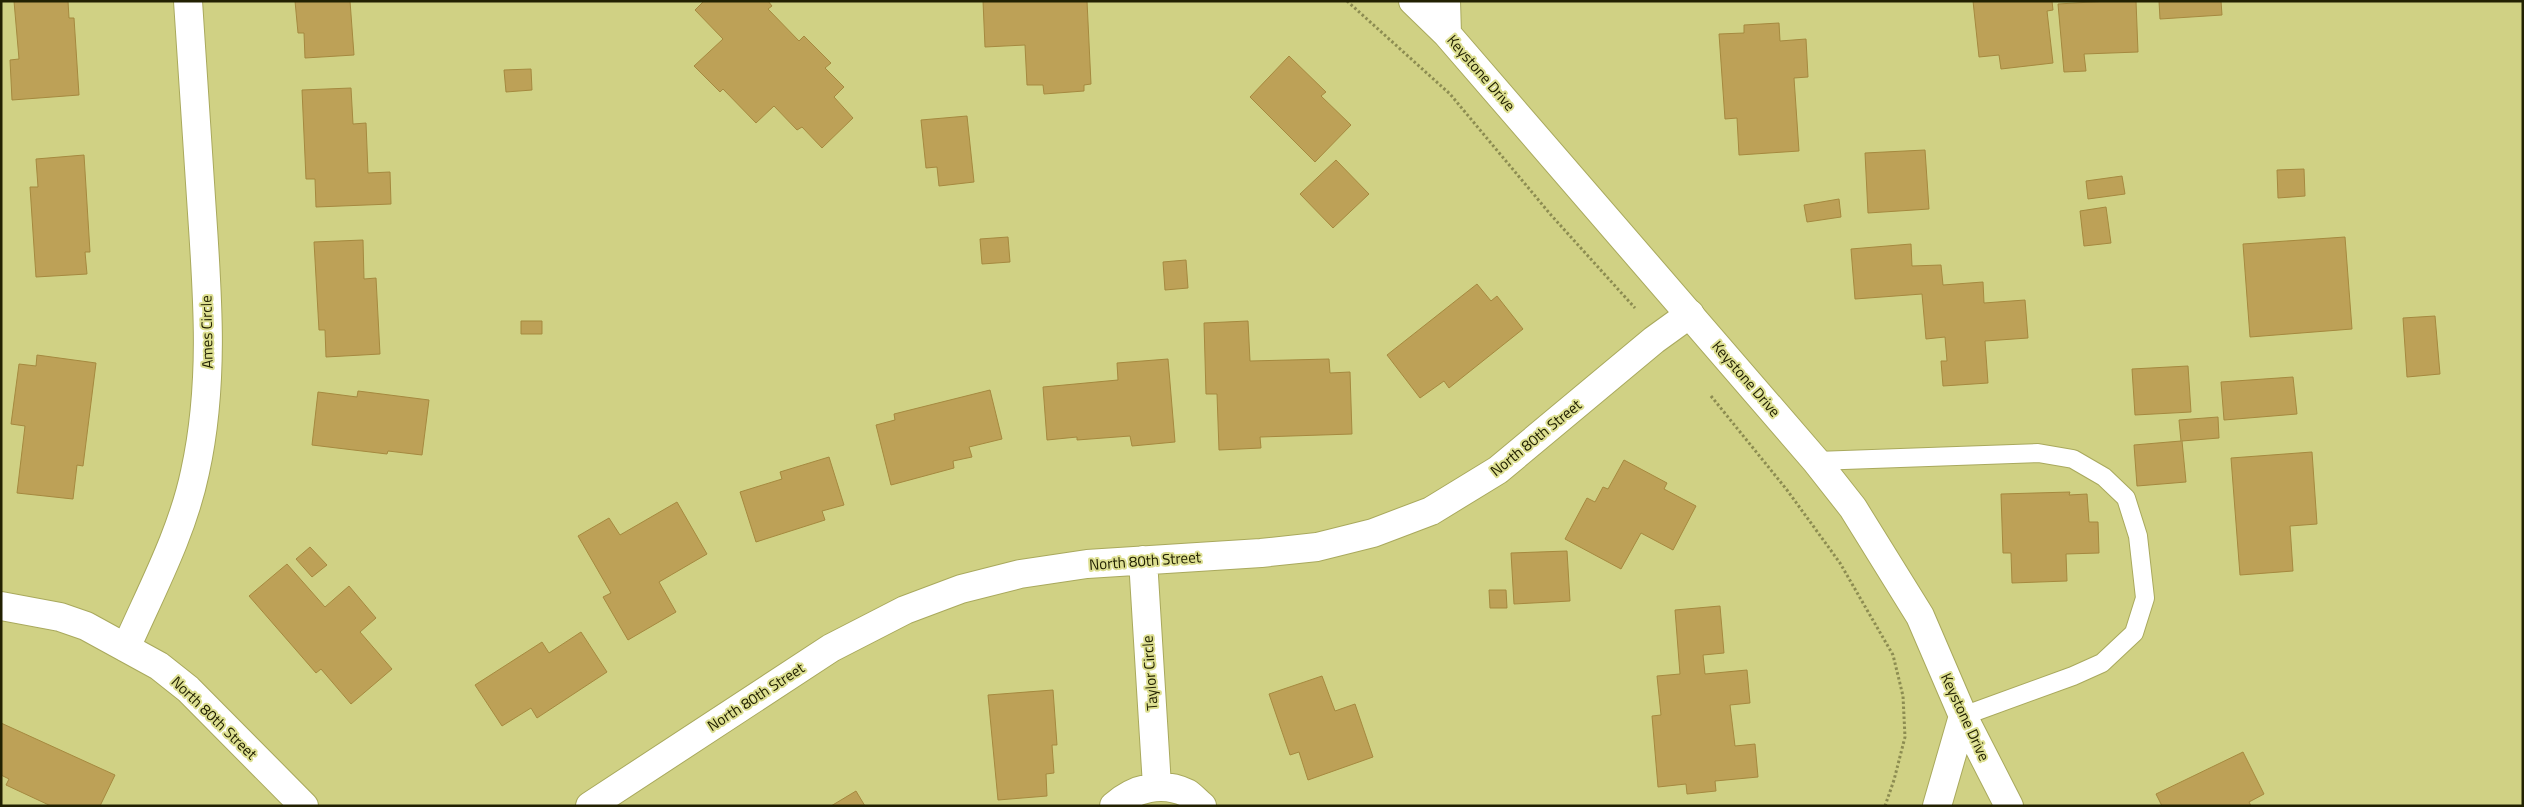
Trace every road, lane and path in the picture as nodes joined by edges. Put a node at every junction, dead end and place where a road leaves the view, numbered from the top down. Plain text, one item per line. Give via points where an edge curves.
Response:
1 (188, 1) edge
2 (1347, 1) edge
3 (1413, 1) edge
4 (1446, 1) edge
5 (1446, 34) junction
6 (1690, 314) junction
7 (1660, 335) junction
8 (1709, 393) dead end
9 (1816, 462) junction
10 (1143, 560) junction
11 (1, 606) edge
12 (126, 648) junction
13 (1963, 716) junction
14 (1157, 786) junction
15 (304, 806) edge
16 (590, 806) edge
17 (1114, 806) edge
18 (1202, 806) edge
19 (1885, 806) edge
20 (1936, 806) edge
21 (2009, 806) edge

1 - 12 street, Ames Circle via 208,297 204,421 195,474 177,531
2 - 7 path via 1450,94 1551,215
3 - 5 street, Keystone Drive
4 - 5 street
5 - 6 street, Keystone Drive
6 - 7 street, North 80th Street
6 - 9 street, Keystone Drive
7 - 10 street, North 80th Street via 1498,470 1431,511 1373,533 1317,547 1261,554
8 - 19 path via 1787,490 1840,563 1893,655 1903,696 1905,736
9 - 13 street, Keystone Drive via 1853,508 1920,616
9 - 13 lane via 2038,453 2073,459 2104,478 2126,498 2138,536 2145,598 2134,633 2102,663
10 - 14 street, Taylor Circle
10 - 16 street, North 80th Street via 1020,574 962,589 905,610 831,648
11 - 12 street, North 80th Street via 60,617 86,626
12 - 15 street, North 80th Street via 159,666 188,689
13 - 20 street
13 - 21 street, Keystone Drive
14 - 17 street via 1127,794
14 - 18 street via 1187,793

